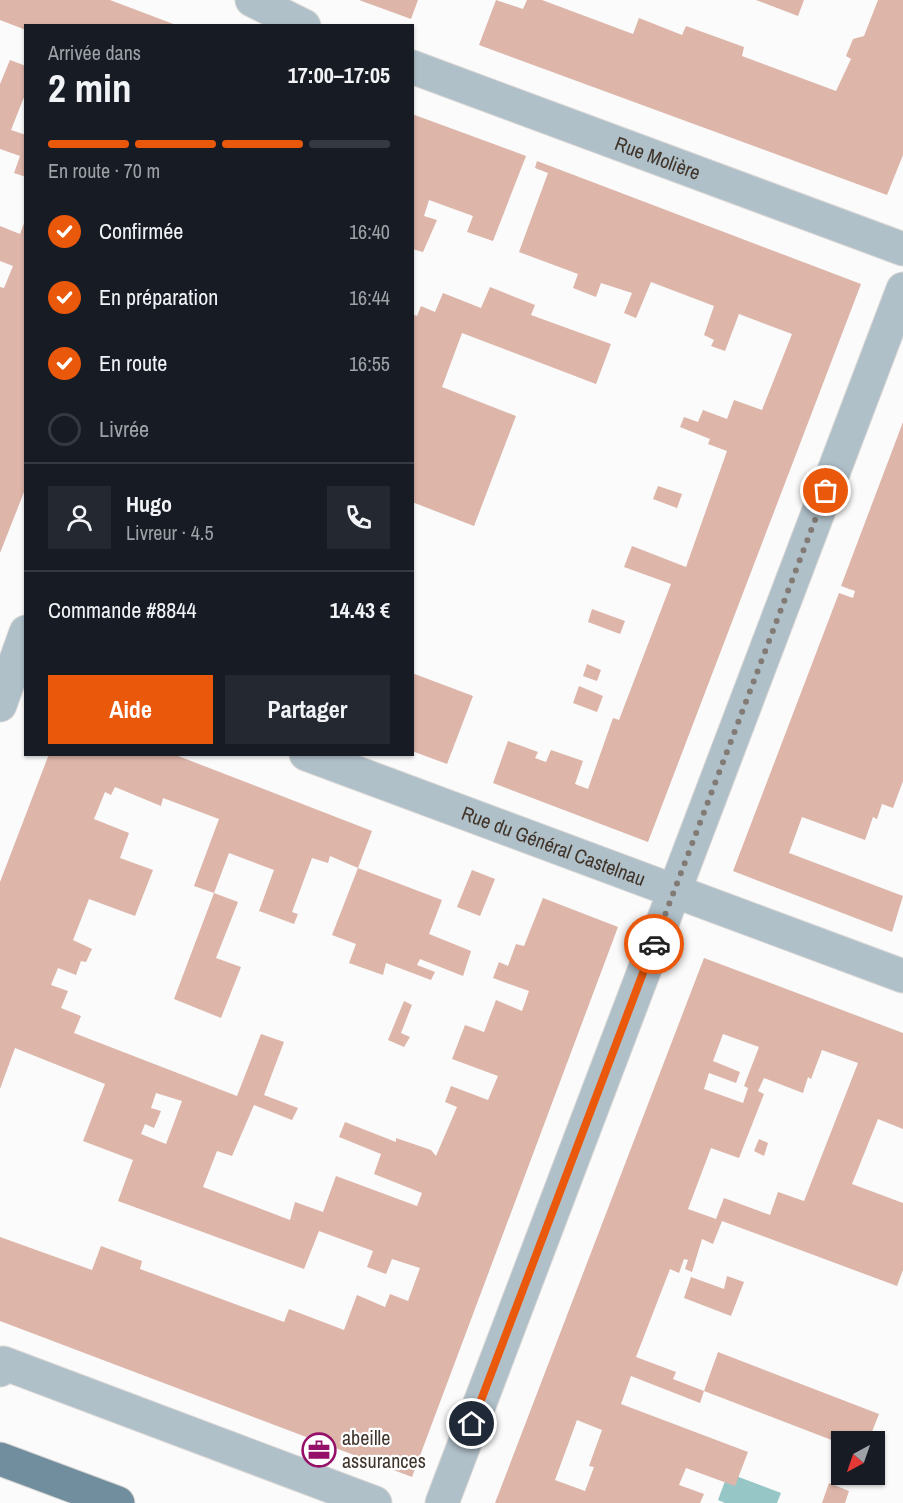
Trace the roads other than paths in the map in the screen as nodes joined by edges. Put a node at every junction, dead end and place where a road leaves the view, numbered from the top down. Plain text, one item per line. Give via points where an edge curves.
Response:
1 (261, 8) edge
2 (299, 24) edge
3 (414, 68) edge
4 (903, 249) edge
5 (903, 289) edge
6 (18, 639) edge
7 (0, 705) edge
8 (311, 756) edge
9 (674, 890) junction
10 (903, 976) edge
11 (0, 1370) edge
12 (0, 1459) edge
13 (118, 1503) edge
14 (375, 1503) edge
15 (442, 1503) edge

1 - 2 street
3 - 4 street, Rue Molière
5 - 9 street
6 - 7 street
8 - 9 street, Rue du Général Castelnau
9 - 10 street, Rue du Général Castelnau
9 - 15 street
11 - 14 street via 3,1363
12 - 13 main road

